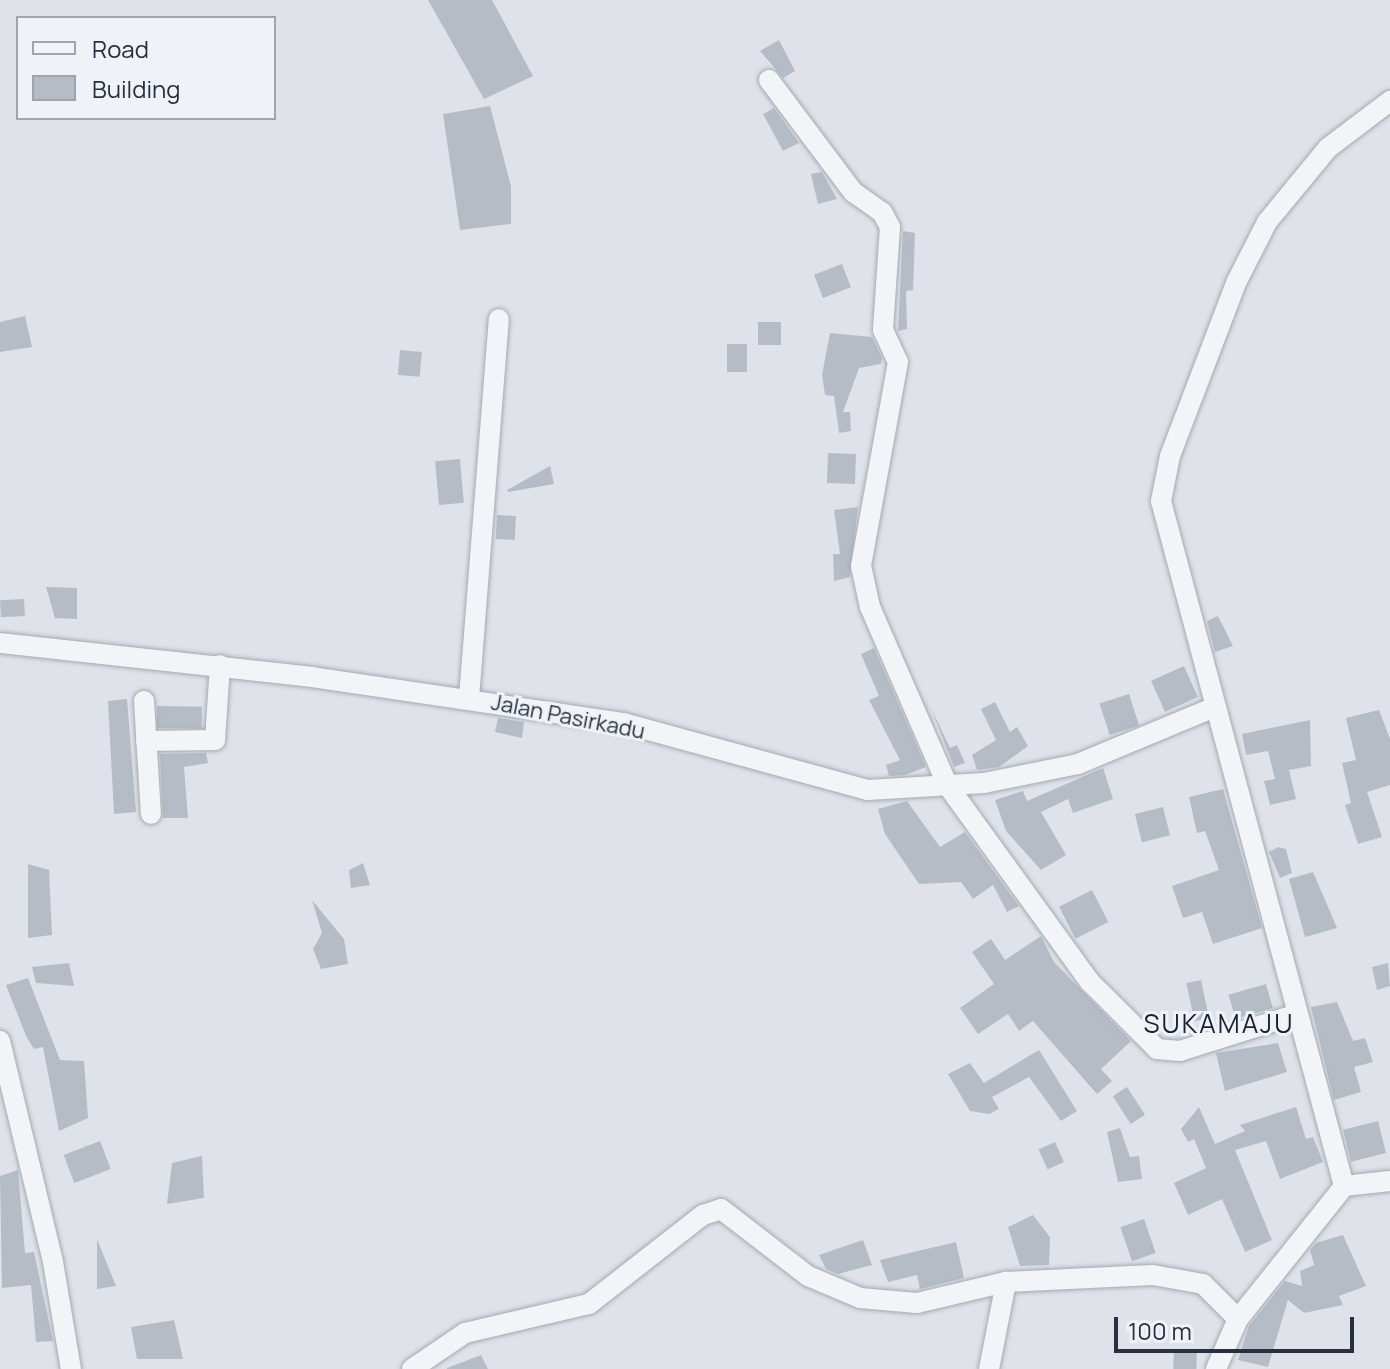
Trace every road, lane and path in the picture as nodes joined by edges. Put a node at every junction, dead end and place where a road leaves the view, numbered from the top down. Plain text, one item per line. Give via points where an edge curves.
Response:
1 (769, 80) dead end
2 (1390, 101) edge
3 (499, 319) dead end
4 (0, 643) edge
5 (220, 665) junction
6 (469, 698) junction
7 (144, 701) dead end
8 (1215, 707) junction
9 (146, 741) junction
10 (948, 786) junction
11 (151, 814) dead end
12 (1297, 1014) junction
13 (0, 1041) edge
14 (1390, 1181) edge
15 (1344, 1186) junction
16 (1006, 1282) junction
17 (1238, 1319) junction
18 (71, 1369) edge
19 (412, 1369) edge
20 (989, 1369) edge
21 (1216, 1369) edge

1 - 10 street via 853,192 882,212 890,227 883,330 897,371 861,566 870,607
2 - 8 street via 1328,148 1267,222 1237,281 1163,480 1166,528
3 - 6 street
4 - 5 street, Jalan Pasirkadu
5 - 6 street, Jalan Pasirkadu
5 - 9 street via 217,738
6 - 10 street, Jalan Pasirkadu via 623,723 868,790
7 - 9 street
8 - 10 street, Jalan Pasirkadu via 1078,764
8 - 12 street
9 - 11 street
10 - 12 street via 1090,982 1157,1049 1180,1051
12 - 15 street
13 - 18 street via 53,1262
14 - 15 street
15 - 17 street
16 - 17 street via 1165,1277 1203,1284
16 - 19 street via 917,1303 860,1298 808,1276 721,1209 703,1215 589,1304 465,1333
16 - 20 street
17 - 21 street

